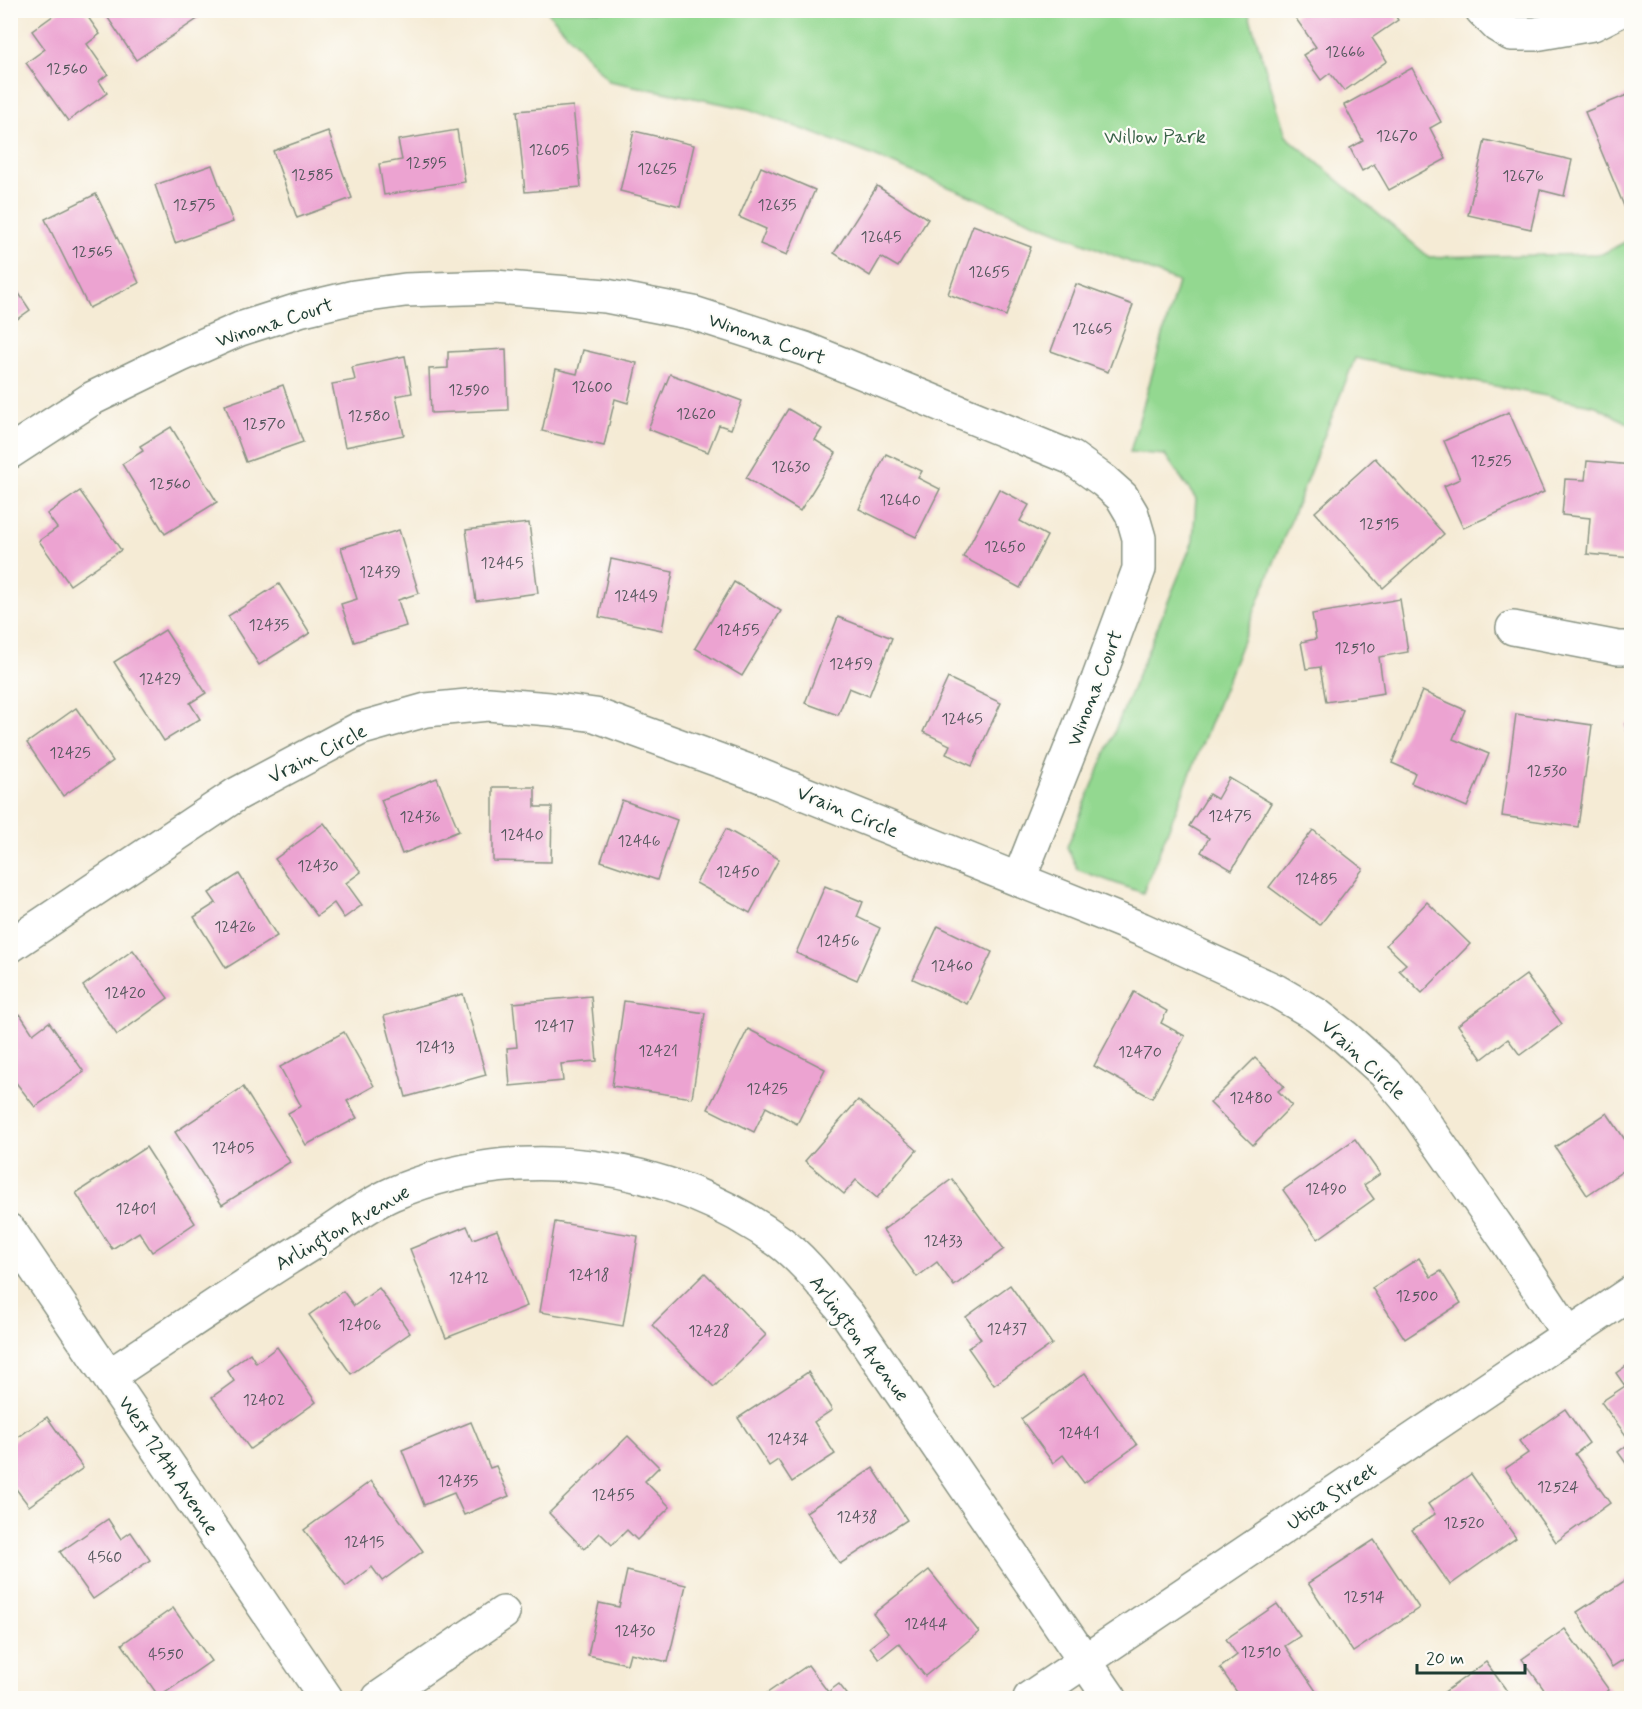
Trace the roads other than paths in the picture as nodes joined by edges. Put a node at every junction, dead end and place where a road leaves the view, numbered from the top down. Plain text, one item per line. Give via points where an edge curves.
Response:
1 (1482, 10) edge
2 (1621, 10) edge
3 (10, 452) edge
4 (1513, 628) dead end
5 (1632, 648) edge
6 (1019, 879) junction
7 (10, 946) edge
8 (10, 1232) edge
9 (1632, 1293) edge
10 (1569, 1335) junction
11 (110, 1376) junction
12 (504, 1613) dead end
13 (1085, 1662) junction
14 (326, 1698) edge
15 (379, 1698) edge
16 (1030, 1698) edge
17 (1110, 1698) edge

1 - 2 street via 1511,34 1593,24
3 - 6 street, Winona Court via 93,398 240,329 354,297 405,290 494,287 606,296 693,313 805,350 1072,458 1122,497 1144,507 1139,569
4 - 5 street
6 - 7 street, Vrain Circle via 751,772 595,715 488,704 426,711 359,729 237,794
6 - 10 street, Vrain Circle via 1276,991 1345,1037 1385,1073 1412,1105
8 - 11 street, West 124th Avenue
9 - 10 street, Utica Street
10 - 13 street, Utica Street
11 - 13 street, Arlington Avenue via 286,1259 390,1195 422,1182 518,1164 566,1163 605,1167 664,1182 718,1203 781,1243 817,1278 848,1316
11 - 14 street, West 124th Avenue
12 - 15 street
13 - 16 street, Utica Street
13 - 17 street, Arlington Avenue

